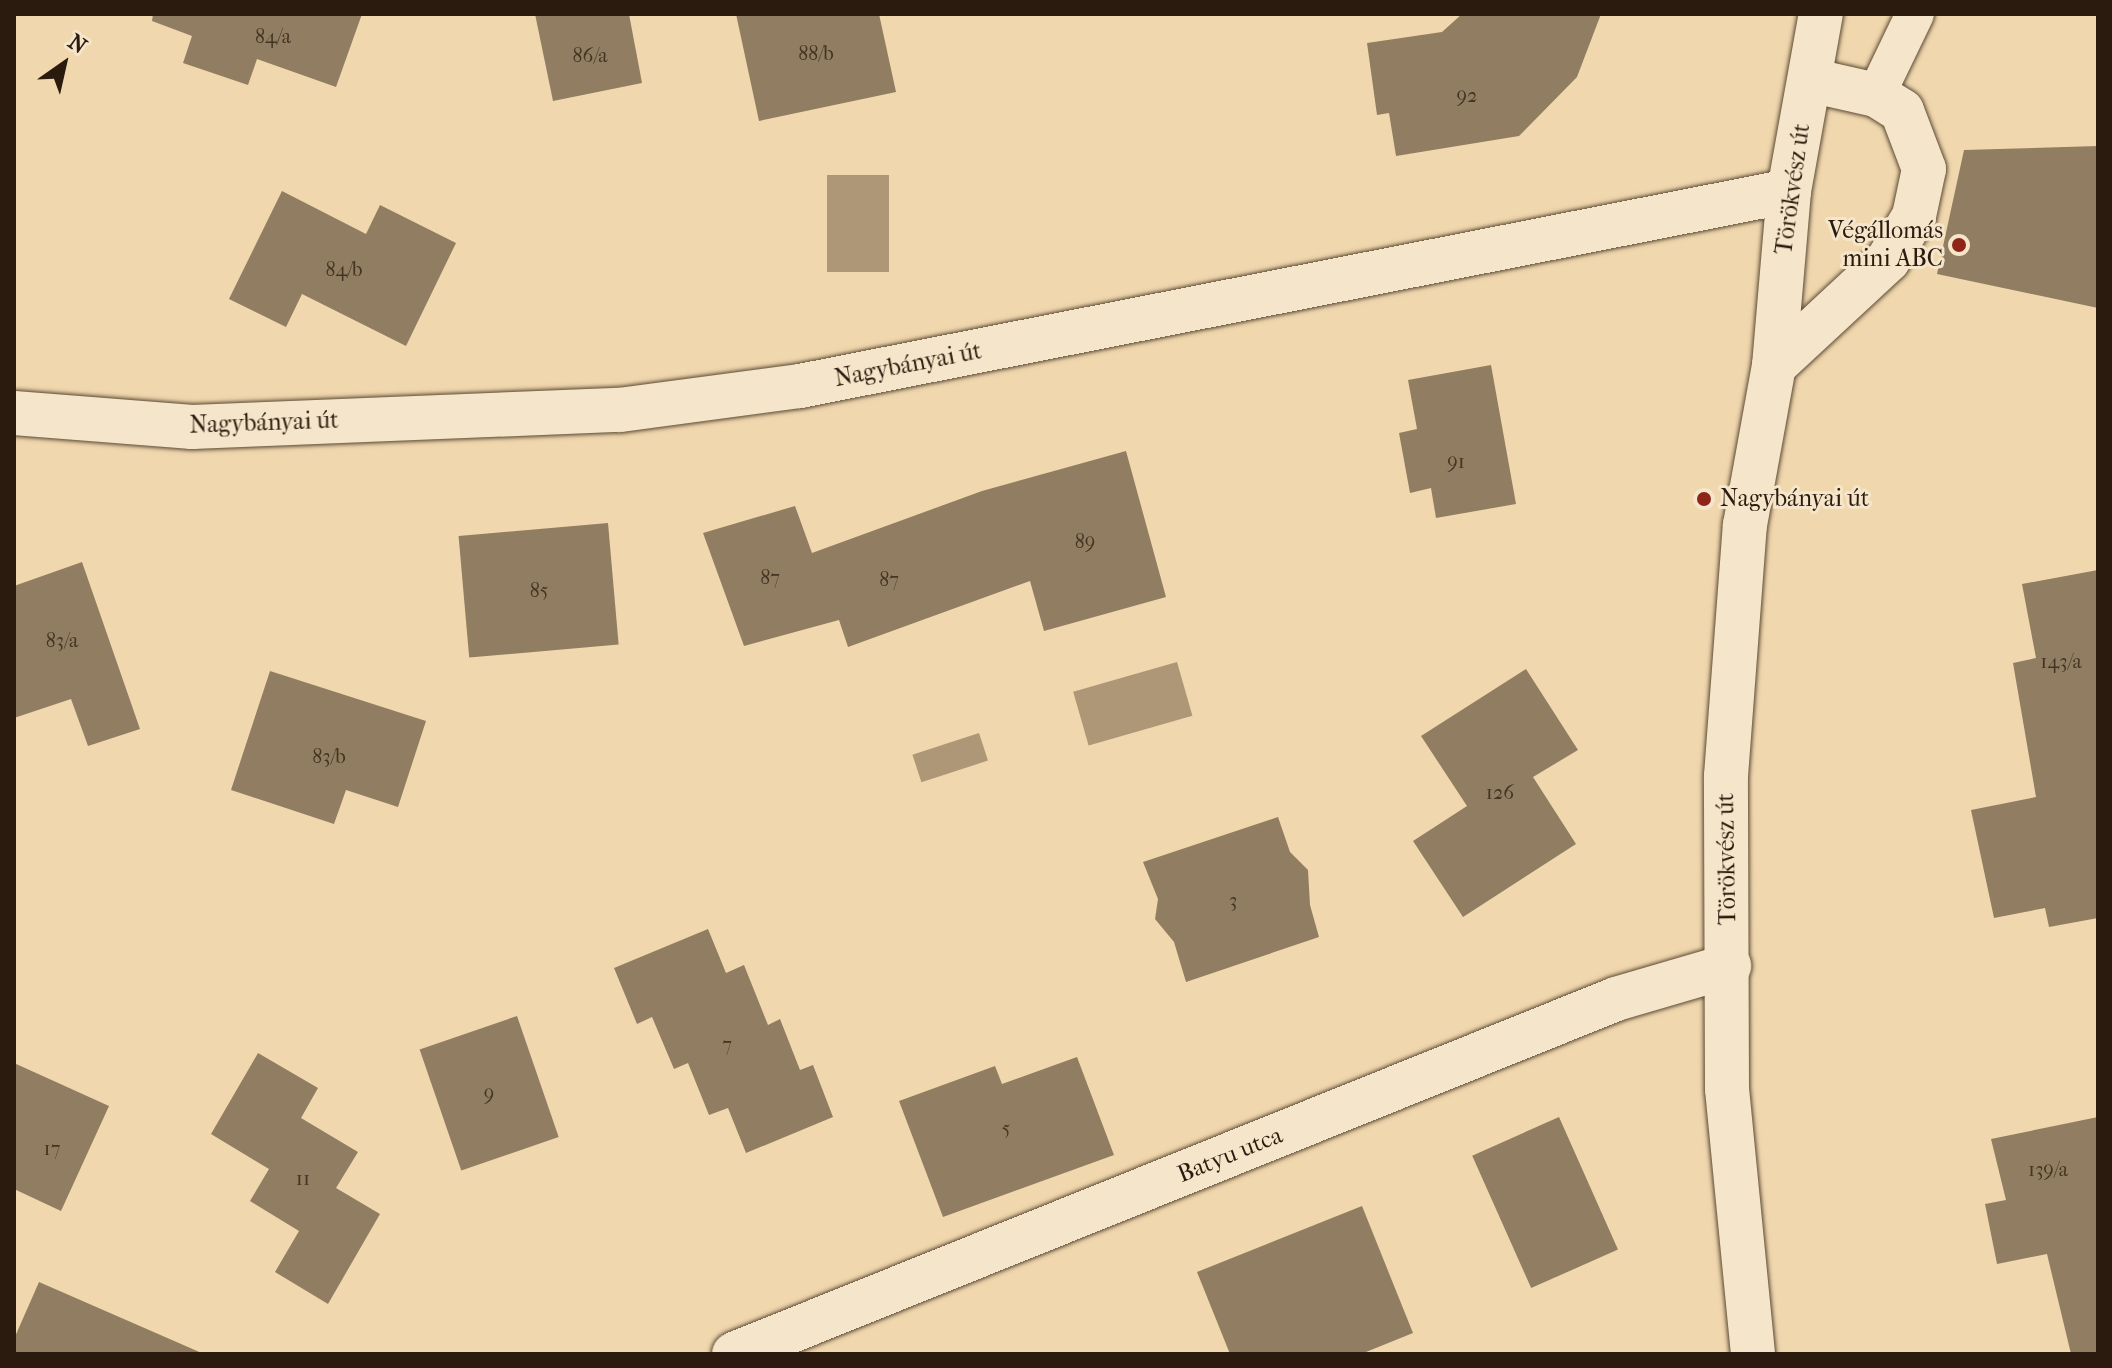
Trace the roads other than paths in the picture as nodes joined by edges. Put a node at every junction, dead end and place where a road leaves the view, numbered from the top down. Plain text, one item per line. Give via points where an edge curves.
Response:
1 (1821, 14) edge
2 (1915, 14) edge
3 (1810, 80) junction
4 (1876, 95) junction
5 (1789, 191) junction
6 (1774, 366) junction
7 (14, 413) edge
8 (1729, 966) junction
9 (734, 1354) edge
10 (1753, 1354) edge

1 - 3 street, Törökvész út
2 - 4 lane
3 - 4 street
3 - 5 street, Törökvész út
4 - 6 street via 1902,111 1924,169 1914,216 1888,260
5 - 6 street, Törökvész út
5 - 7 street, Nagybányai út via 800,386 620,410 192,427
6 - 8 street, Törökvész út via 1745,525 1740,588 1726,776
8 - 9 street, Batyu utca via 1616,999
8 - 10 street, Törökvész út via 1727,1089

